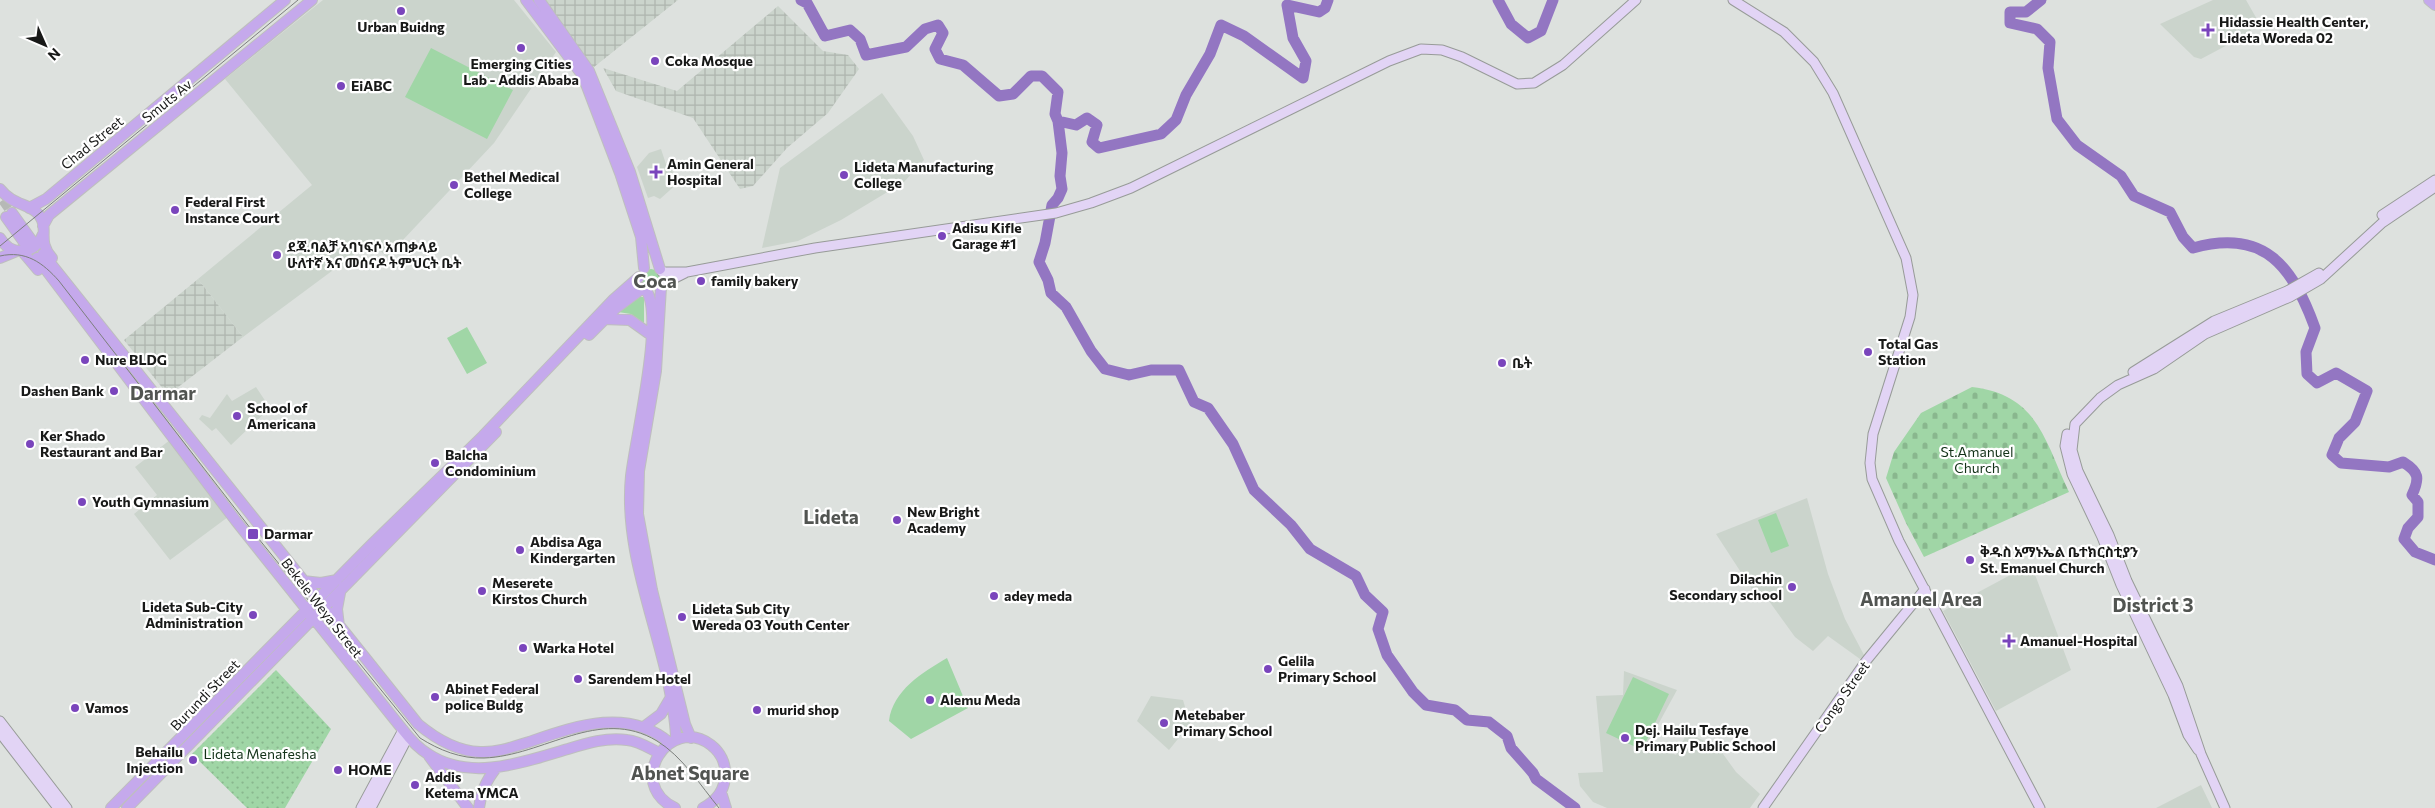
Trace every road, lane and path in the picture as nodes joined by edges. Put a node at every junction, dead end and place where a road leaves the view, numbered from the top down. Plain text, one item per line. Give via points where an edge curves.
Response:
1 (285, 0) edge
2 (312, 0) edge
3 (526, 0) edge
4 (539, 0) edge
5 (1636, 0) edge
6 (1733, 0) edge
7 (2429, 0) edge
8 (2435, 5) edge
9 (2435, 180) edge
10 (2435, 187) edge
11 (0, 189) edge
12 (27, 207) junction
13 (6, 217) edge
14 (43, 230) junction
15 (0, 238) edge
16 (24, 247) junction
17 (0, 258) edge
18 (661, 270) junction
19 (687, 272) junction
20 (641, 273) junction
21 (2307, 284) junction
22 (662, 285) junction
23 (645, 289) junction
24 (2289, 294) junction
25 (604, 319) junction
26 (651, 335) junction
27 (107, 350) junction
28 (152, 393) junction
29 (338, 580) junction
30 (303, 581) junction
31 (1925, 589) junction
32 (340, 592) junction
33 (322, 604) junction
34 (311, 615) junction
35 (339, 626) junction
36 (671, 697) junction
37 (0, 721) edge
38 (590, 724) junction
39 (645, 726) junction
40 (0, 733) edge
41 (406, 734) junction
42 (691, 738) junction
43 (591, 741) junction
44 (673, 741) junction
45 (2192, 743) junction
46 (659, 753) junction
47 (2201, 754) junction
48 (428, 755) junction
49 (496, 768) junction
50 (721, 792) junction
51 (58, 808) edge
52 (67, 808) edge
53 (111, 808) edge
54 (127, 808) edge
55 (361, 808) edge
56 (371, 808) edge
57 (468, 808) edge
58 (479, 808) edge
59 (675, 808) edge
60 (703, 808) edge
61 (726, 808) edge
62 (1763, 808) edge
63 (2040, 808) edge
64 (2223, 808) edge

1 - 12 main road, Chad Street via 53,194 41,203
2 - 14 main road, Smuts Av via 49,215
3 - 20 main road via 583,76 638,228 645,261
4 - 18 main road via 590,71 630,172
5 - 19 main road via 1563,65 1534,83 1518,84 1442,50 1416,50 1131,188 1091,203 1052,214 815,248
6 - 31 main road via 1784,32 1814,62 1833,93 1906,258 1913,294 1910,317 1878,417 1870,463 1878,496
7 - 8 main road
9 - 21 main road via 2378,219
10 - 21 main road via 2382,223 2340,264
11 - 12 main road via 13,202
12 - 13 main road, Chad Street via 9,209
12 - 14 main road via 39,215
13 - 16 main road
14 - 16 main road, Smuts Av via 34,247
14 - 28 main road via 46,252 119,343
15 - 16 main road via 6,246
16 - 17 main road
16 - 27 main road via 79,322
18 - 19 main road
18 - 20 main road via 652,266
18 - 22 main road
19 - 22 main road
20 - 23 main road
20 - 29 main road
21 - 24 main road
22 - 23 main road via 654,291
22 - 42 main road via 656,371 639,471 638,514 652,590
23 - 25 main road
23 - 26 main road via 652,304
24 - 45 main road via 2200,329 2115,382 2089,402 2069,428 2066,446 2072,474
24 - 47 main road via 2205,334 2154,369 2118,385 2089,407 2073,431 2072,450 2078,471 2178,686
25 - 26 main road via 630,320
25 - 32 main road
26 - 36 main road via 630,499 635,550
27 - 28 main road, Bekele Weya Street via 40,256
27 - 34 main road, Bekele Weya Street
28 - 30 main road, Bekele Weya Street
29 - 30 main road via 321,583
29 - 33 main road
30 - 33 main road, Bekele Weya Street
31 - 62 main road, Congo Street via 1866,661
31 - 63 main road
32 - 33 main road
32 - 35 main road via 336,608
33 - 34 main road, Burundi Street
33 - 35 main road, Bekele Weya Street
34 - 41 main road, Bekele Weya Street
34 - 53 main road, Burundi Street
34 - 54 main road, Burundi Street
35 - 38 main road, Bekele Weya Street via 418,724 438,740 487,753
36 - 39 main road via 661,714
36 - 44 main road via 676,725
37 - 52 main road
38 - 39 main road, Bekele Weya Street via 614,721
38 - 43 main road
39 - 44 main road, Bekele Weya Street
40 - 51 main road
41 - 48 main road, Bekele Weya Street
41 - 55 main road
41 - 56 main road
42 - 44 main road
42 - 50 main road via 708,743 721,756 726,778
43 - 46 main road, Bekele Weya Street via 628,740
43 - 49 main road, Bekele Weya Street
44 - 46 main road
45 - 47 main road
45 - 64 main road
46 - 59 main road via 652,771 653,781 661,798
47 - 64 main road
48 - 49 main road, Bekele Weya Street via 472,768
48 - 57 main road
49 - 58 main road via 486,782
50 - 60 main road
50 - 61 main road

